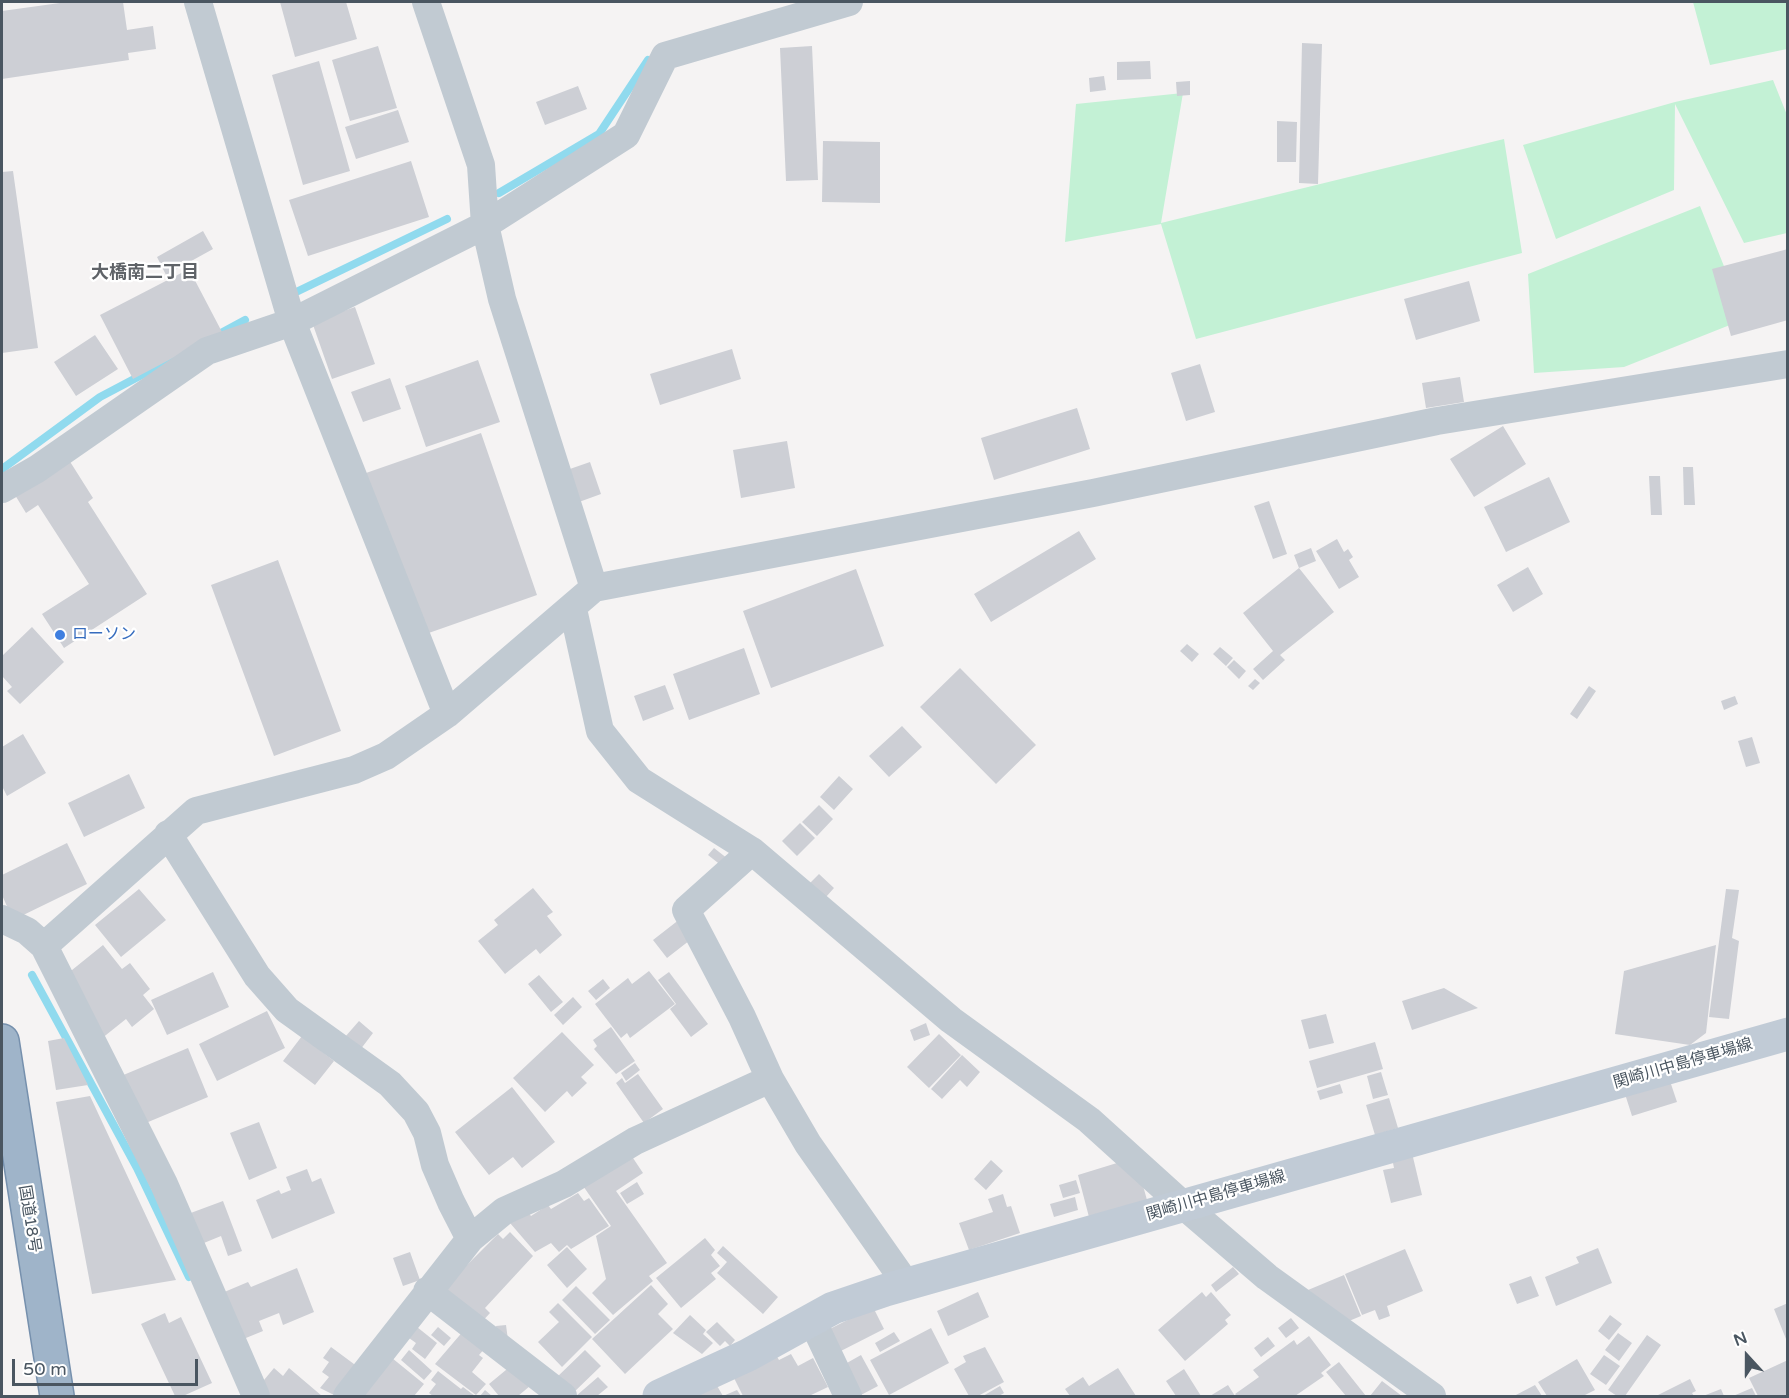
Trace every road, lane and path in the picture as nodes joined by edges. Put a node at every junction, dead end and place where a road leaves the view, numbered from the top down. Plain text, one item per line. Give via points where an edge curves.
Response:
1 (198, 2) edge
2 (426, 2) edge
3 (849, 2) edge
4 (485, 225) junction
5 (292, 322) junction
6 (1788, 364) edge
7 (2, 489) edge
8 (594, 588) junction
9 (573, 609) junction
10 (447, 714) junction
11 (168, 834) junction
12 (752, 851) junction
13 (2, 919) edge
14 (44, 946) junction
15 (1788, 1034) edge
16 (2, 1041) edge
17 (770, 1079) junction
18 (1183, 1205) junction
19 (470, 1239) junction
20 (907, 1285) junction
21 (427, 1291) junction
22 (812, 1320) junction
23 (57, 1396) edge
24 (256, 1396) edge
25 (347, 1396) edge
26 (563, 1396) edge
27 (659, 1396) edge
28 (848, 1396) edge
29 (1432, 1396) edge

1 - 5 street
2 - 4 street via 481,165
3 - 4 street via 665,56 626,135
4 - 5 street
4 - 8 street via 502,299
5 - 7 street via 207,351
5 - 10 street
6 - 8 street via 1437,421 1093,493
8 - 9 street
9 - 10 street
9 - 12 street via 600,731 639,780
10 - 11 street via 386,756 354,770 196,811
11 - 14 street
11 - 19 street via 257,976 287,1010 390,1084 416,1112 450,1202
12 - 17 street via 686,910
12 - 18 street via 951,1020 1089,1120
13 - 14 street via 27,931
14 - 24 street via 164,1184
15 - 18 main road, 関崎川中島停車場線
16 - 23 highway, 国道18号
17 - 19 street via 635,1141 564,1184 504,1211
17 - 20 street via 808,1144
18 - 20 main road, 関崎川中島停車場線
18 - 29 street via 1268,1277
19 - 21 street
20 - 22 main road, 関崎川中島停車場線 via 833,1308
21 - 25 street
21 - 26 street
22 - 27 main road, 関崎川中島停車場線
22 - 28 street

